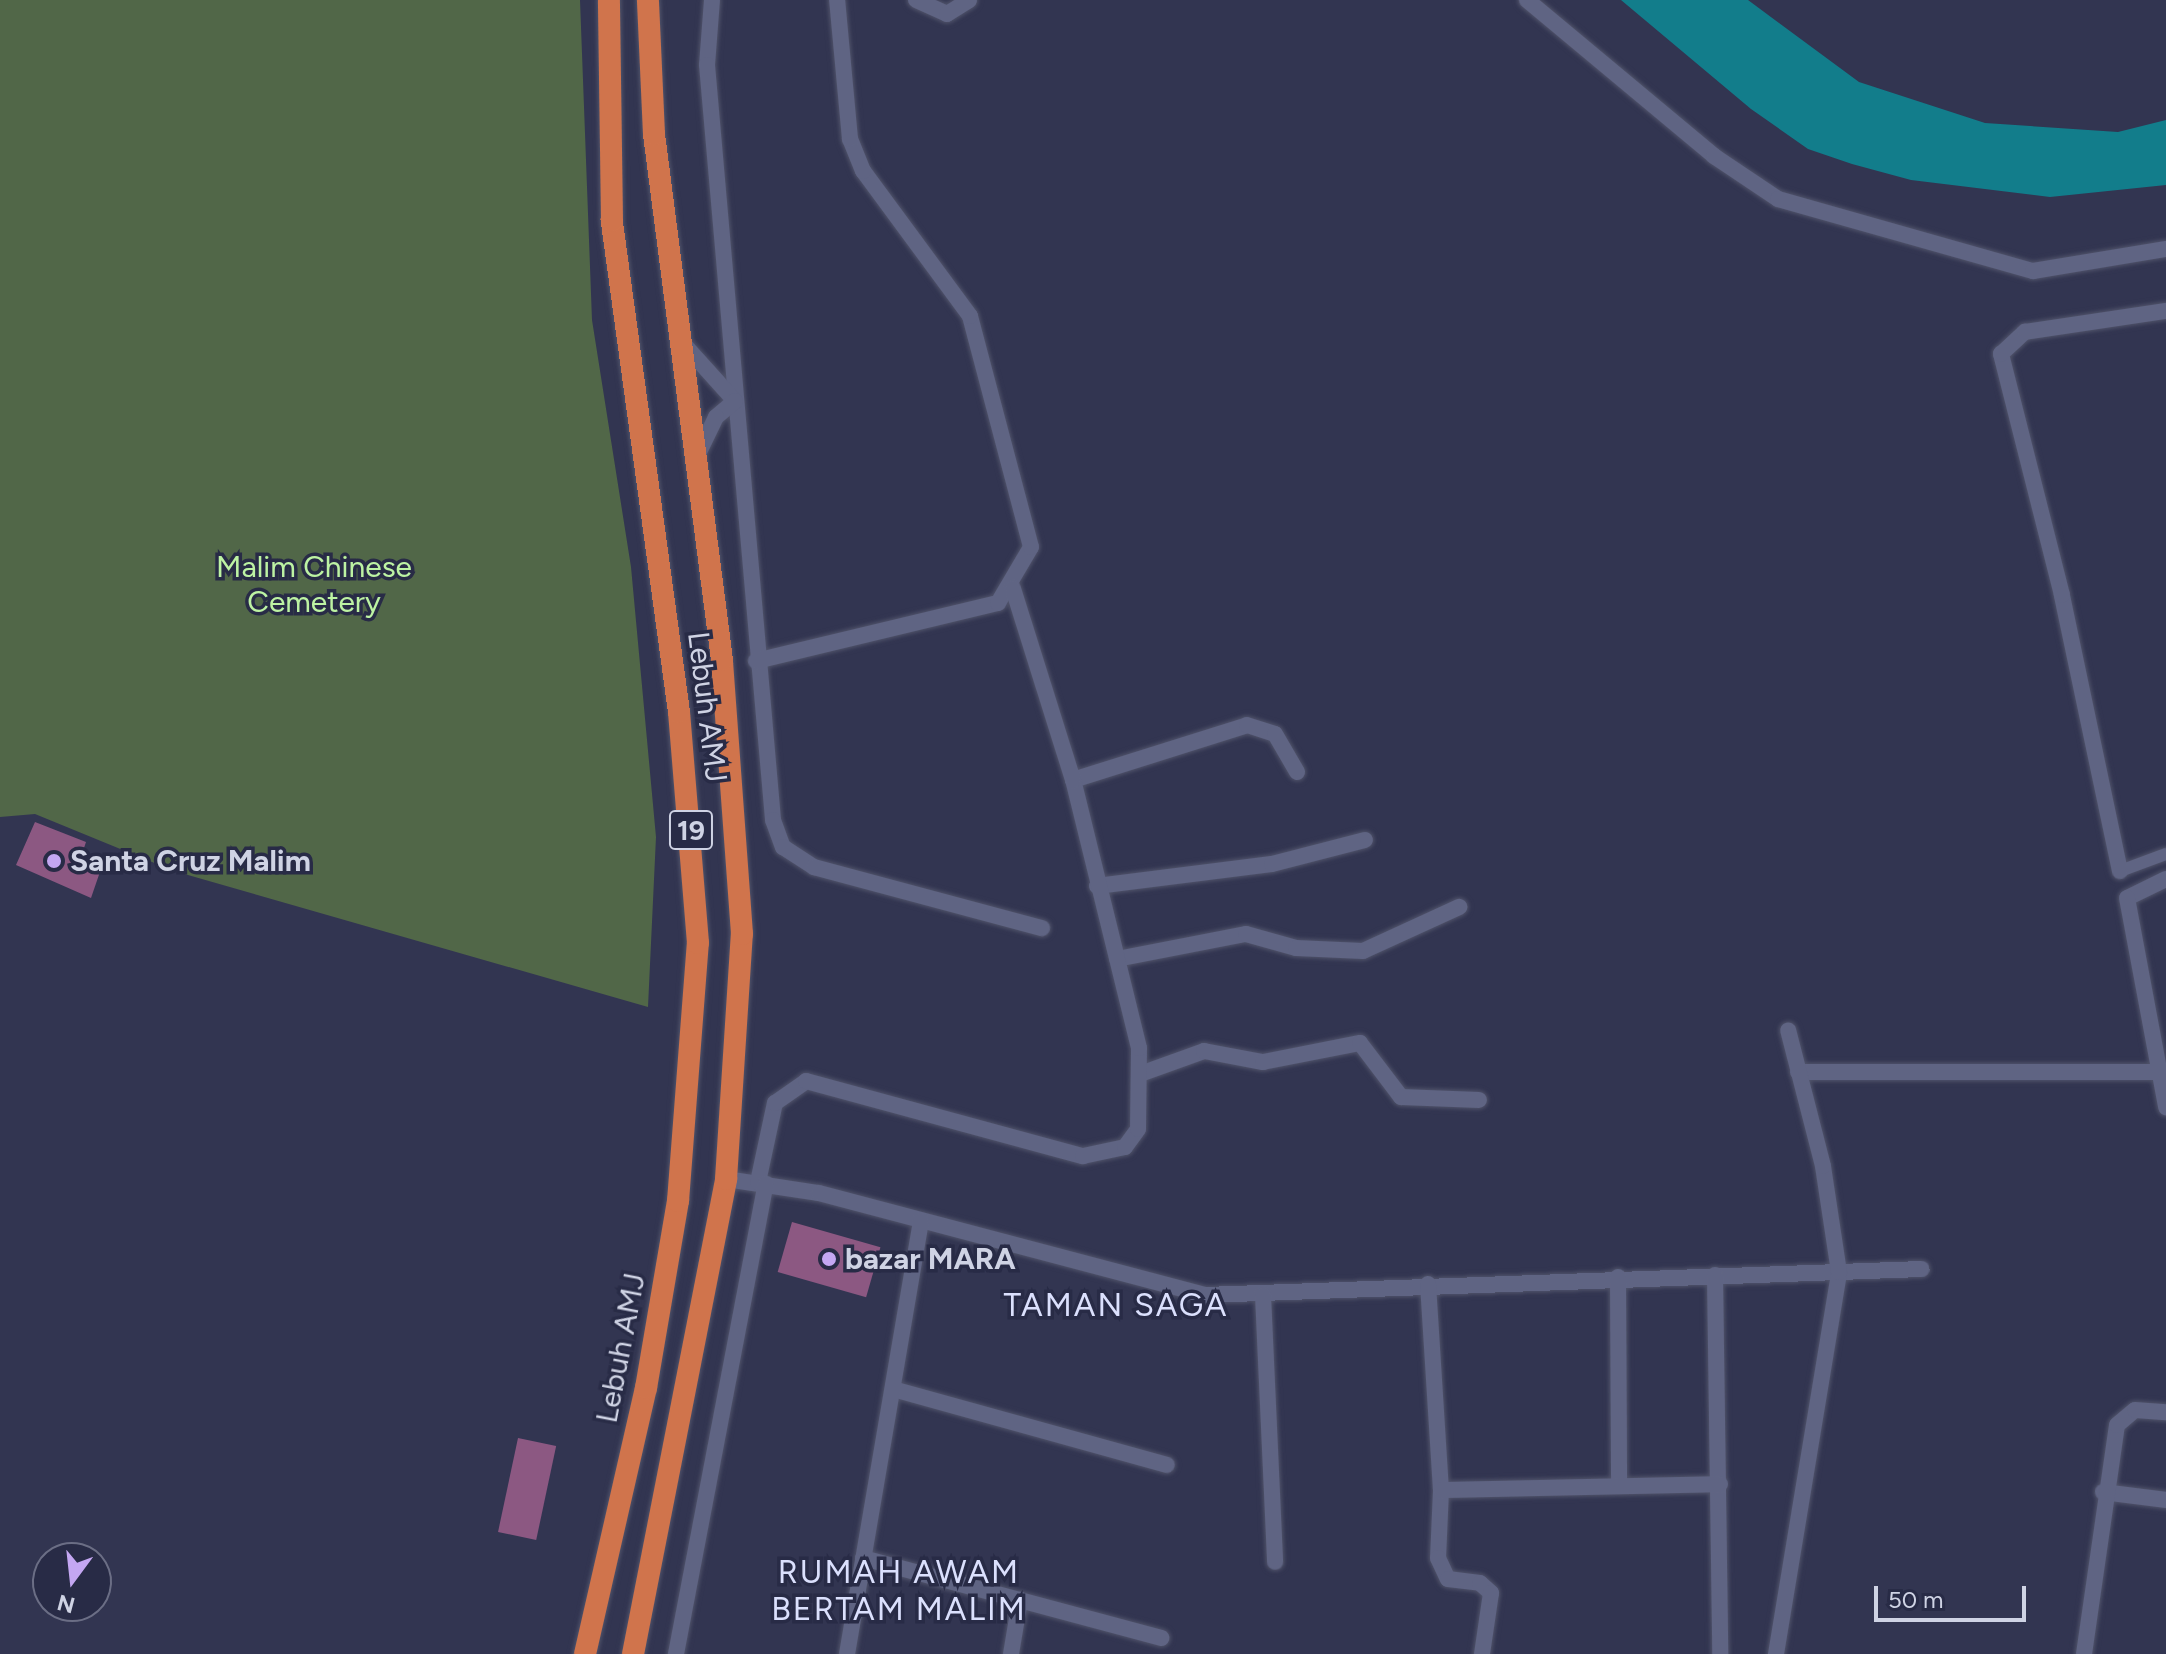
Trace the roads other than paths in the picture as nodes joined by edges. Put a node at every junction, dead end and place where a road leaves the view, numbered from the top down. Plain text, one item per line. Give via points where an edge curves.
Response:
1 (609, 0) edge
2 (648, 0) edge
3 (712, 0) edge
4 (837, 0) edge
5 (916, 0) edge
6 (969, 0) edge
7 (1527, 0) edge
8 (2166, 249) edge
9 (2166, 311) edge
10 (674, 333) junction
11 (735, 401) junction
12 (693, 471) junction
13 (1013, 588) junction
14 (756, 661) junction
15 (1297, 772) dead end
16 (1073, 780) junction
17 (1365, 840) dead end
18 (2166, 854) edge
19 (2120, 871) joint
20 (2166, 879) edge
21 (1097, 886) junction
22 (1459, 907) dead end
23 (1042, 928) dead end
24 (1117, 959) junction
25 (1788, 1030) dead end
26 (1798, 1072) junction
27 (1143, 1073) junction
28 (2162, 1074) edge
29 (1479, 1100) dead end
30 (2166, 1107) edge
31 (726, 1179) junction
32 (762, 1183) junction
33 (921, 1221) junction
34 (1922, 1269) dead end
35 (1839, 1272) junction
36 (1715, 1275) junction
37 (1618, 1277) junction
38 (1428, 1284) junction
39 (1263, 1295) junction
40 (893, 1389) junction
41 (2166, 1412) edge
42 (1167, 1465) dead end
43 (1720, 1484) junction
44 (1619, 1486) junction
45 (1441, 1490) junction
46 (2103, 1492) junction
47 (2166, 1500) edge
48 (863, 1558) junction
49 (1275, 1562) dead end
50 (1020, 1600) junction
51 (1161, 1638) dead end
52 (585, 1654) edge
53 (633, 1654) edge
54 (676, 1654) edge
55 (847, 1654) edge
56 (1011, 1654) edge
57 (1482, 1654) edge
58 (1720, 1654) edge
59 (1776, 1654) edge
60 (2084, 1654) edge

1 - 52 highway, Lebuh AMJ / 19 via 612,221 681,727 698,943 678,1201 646,1388
2 - 10 highway, Lebuh AMJ / 19
3 - 11 street via 707,65
4 - 13 street via 850,139 863,171 951,283 984,351 1031,547
5 - 6 street via 947,14
7 - 8 street via 1714,156 1778,199 2033,271
9 - 19 street via 2025,332 2001,354 2062,595
10 - 11 street
10 - 12 highway, Lebuh AMJ / 19
11 - 12 street via 702,440
11 - 14 street
12 - 31 highway, Lebuh AMJ / 19 via 740,861 741,1002
13 - 14 street via 979,610
13 - 16 street
14 - 23 street via 773,820 783,847 814,867
15 - 16 street via 1275,734 1247,725
16 - 21 street
17 - 21 street via 1272,864
18 - 19 street
20 - 28 street via 2127,898
21 - 24 street
22 - 24 street via 1363,951 1296,948 1246,934
24 - 27 street
25 - 26 street
26 - 28 street
26 - 35 street
27 - 29 street via 1204,1051 1263,1062 1360,1043 1401,1097
27 - 32 street via 1138,1129 1125,1147 1083,1156 806,1081 775,1103
28 - 30 street
31 - 32 street
31 - 53 highway, Lebuh AMJ / 19
32 - 33 street
32 - 54 street
33 - 39 street via 1180,1292
33 - 40 street
34 - 35 street
35 - 36 street
35 - 59 street
36 - 37 street
36 - 43 street
37 - 38 street
37 - 44 street
38 - 39 street
38 - 45 street
39 - 49 street
40 - 42 street
40 - 48 street
41 - 46 street via 2123,1415
43 - 44 street
43 - 58 street
44 - 45 street
45 - 57 street via 1443,1574 1491,1593
46 - 47 street
46 - 60 street
48 - 50 street
48 - 55 street
50 - 51 street
50 - 56 street

